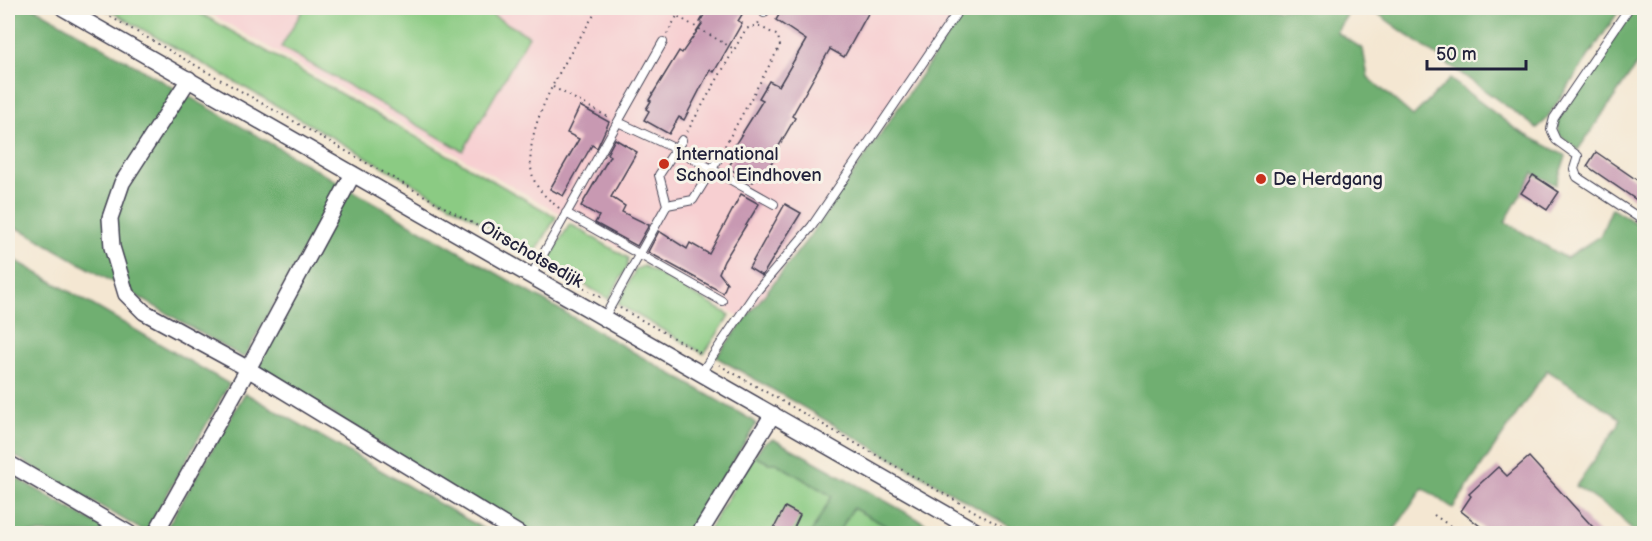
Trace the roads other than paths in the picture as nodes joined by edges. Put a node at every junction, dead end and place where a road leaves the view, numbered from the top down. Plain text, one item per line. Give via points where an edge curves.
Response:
1 (63, 8) edge
2 (960, 8) edge
3 (1629, 8) edge
4 (663, 42) road end
5 (189, 79) junction
6 (618, 122) junction
7 (682, 140) road end
8 (676, 149) junction
9 (717, 161) road end
10 (712, 169) junction
11 (353, 174) junction
12 (774, 204) dead end
13 (667, 205) junction
14 (566, 213) junction
15 (1644, 221) edge
16 (639, 254) junction
17 (531, 276) junction
18 (722, 301) dead end
19 (604, 318) junction
20 (248, 369) junction
21 (701, 373) junction
22 (773, 414) junction
23 (8, 463) edge
24 (130, 534) edge
25 (155, 534) edge
26 (519, 534) edge
27 (699, 534) edge
28 (981, 534) edge

1 - 5 street, Oirschotsedijk
2 - 21 lane via 812,226 756,292
3 - 15 lane via 1554,118 1551,129 1556,140 1578,156 1574,169 1577,177
4 - 6 lane
5 - 11 street, Oirschotsedijk
5 - 20 street via 122,183 110,218 112,247 126,294 144,312
6 - 8 lane
6 - 14 lane
7 - 8 lane
8 - 10 lane
8 - 13 lane via 659,175
9 - 10 lane
10 - 12 lane
10 - 13 lane via 693,200
11 - 17 street, Oirschotsedijk
11 - 20 street
13 - 16 lane
14 - 16 lane
14 - 17 lane
16 - 18 lane
16 - 19 lane
17 - 19 street, Oirschotsedijk
19 - 21 street, Oirschotsedijk
20 - 25 street
20 - 26 street
21 - 22 street, Oirschotsedijk
22 - 27 street
22 - 28 street, Oirschotsedijk
23 - 24 street

